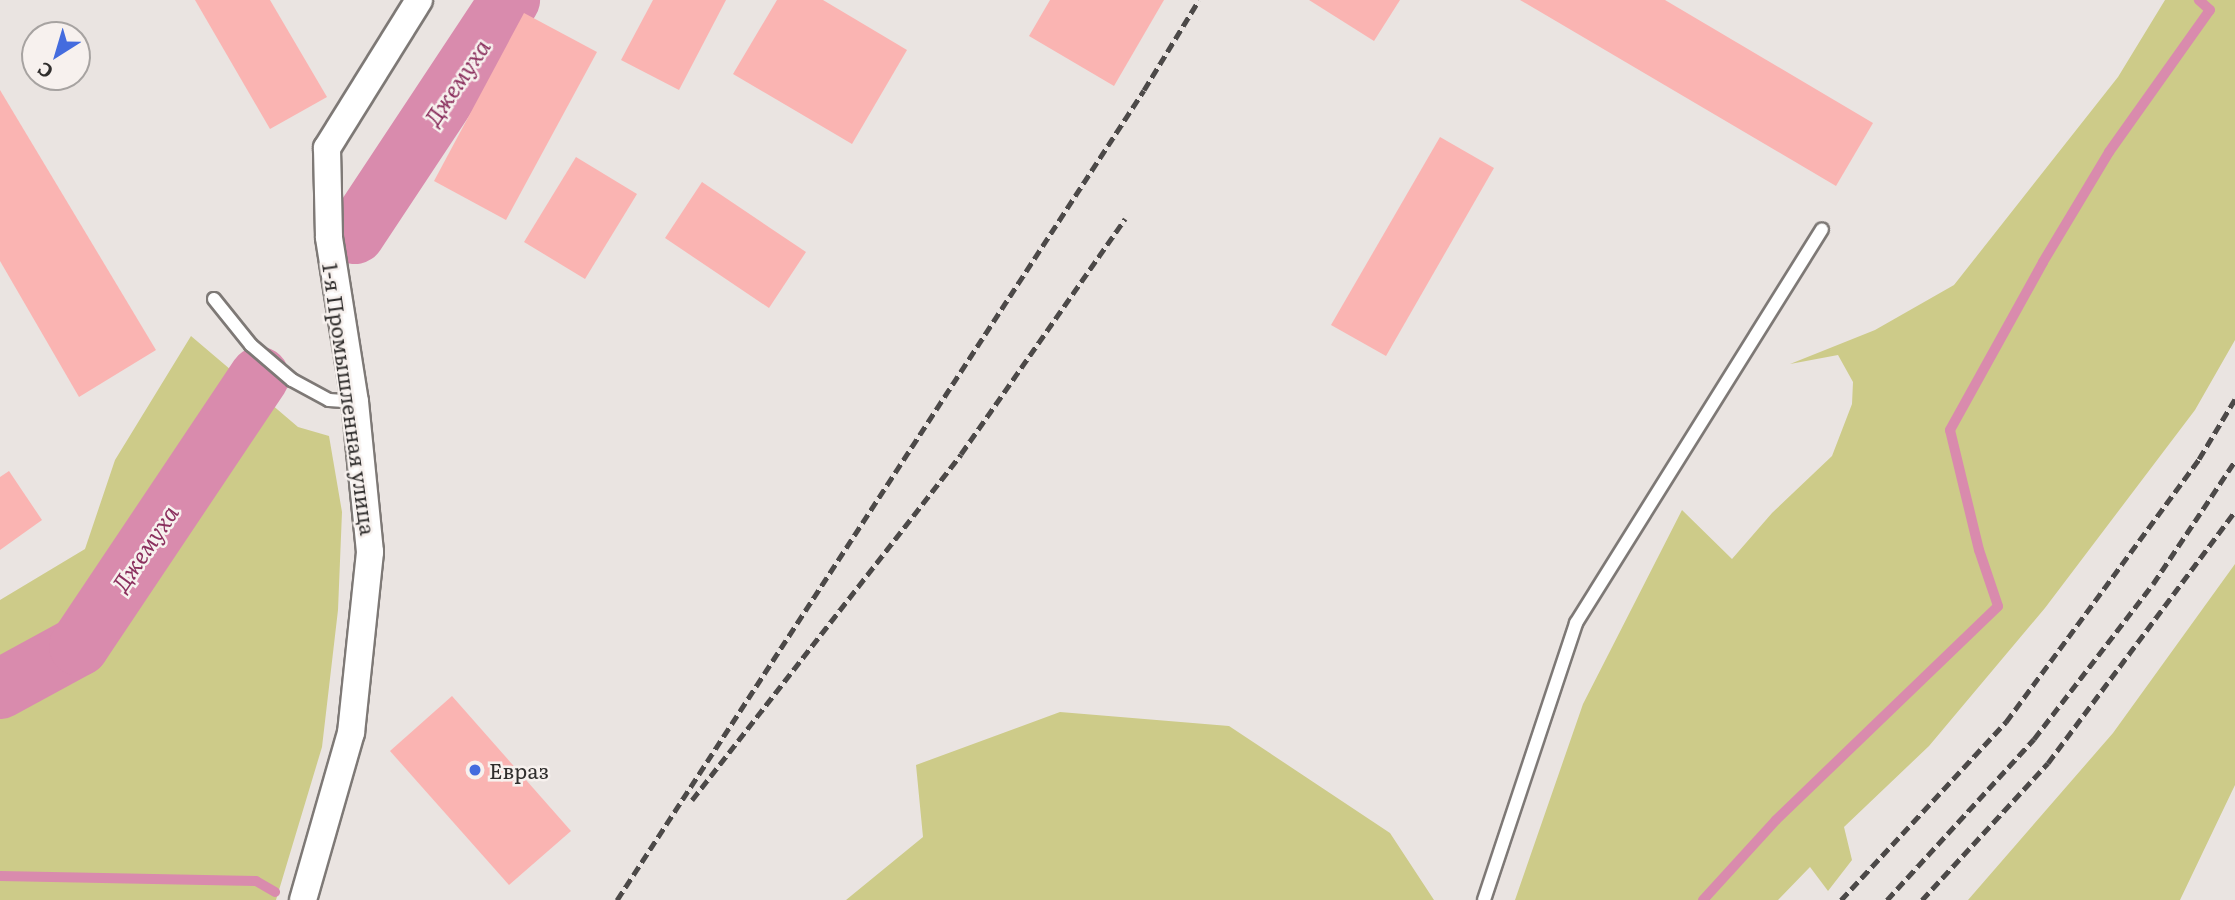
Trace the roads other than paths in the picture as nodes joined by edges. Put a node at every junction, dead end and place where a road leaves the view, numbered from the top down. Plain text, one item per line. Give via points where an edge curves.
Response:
1 (419, 0) edge
2 (1822, 230) dead end
3 (214, 299) dead end
4 (355, 402) junction
5 (303, 900) edge
6 (1484, 900) edge

1 - 4 street, 1-я Промышленная улица via 327,148 329,237
2 - 6 lane via 1576,623
3 - 4 lane via 251,345 292,380 328,400
4 - 5 street, 1-я Промышленная улица via 370,552 351,733

